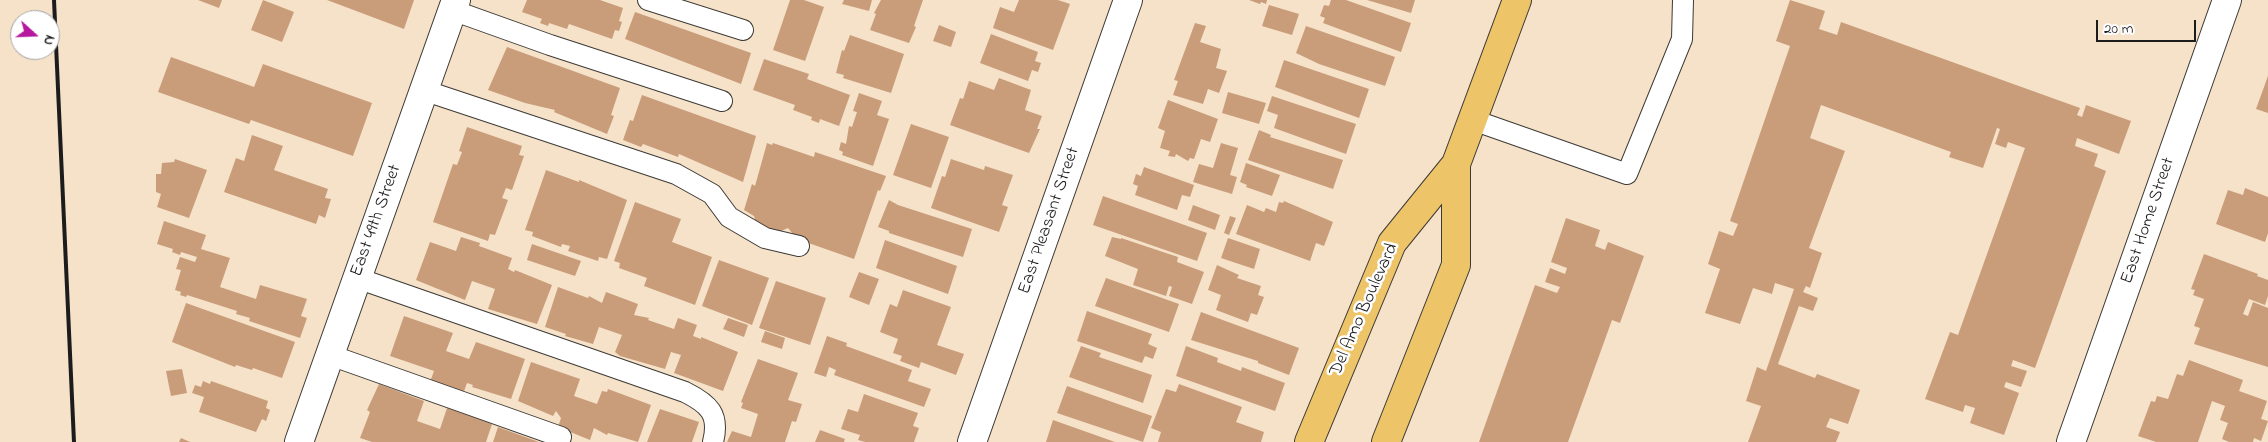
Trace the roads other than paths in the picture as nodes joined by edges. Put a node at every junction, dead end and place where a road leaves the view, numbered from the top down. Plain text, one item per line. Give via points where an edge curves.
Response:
1 (648, 0) edge
2 (1128, 0) edge
3 (1517, 0) edge
4 (1683, 0) edge
5 (2228, 0) edge
6 (454, 5) edge
7 (743, 30) dead end
8 (423, 90) junction
9 (722, 101) dead end
10 (1473, 120) junction
11 (1456, 164) junction
12 (799, 246) dead end
13 (357, 278) junction
14 (330, 355) junction
15 (561, 437) dead end
16 (299, 442) edge
17 (713, 442) edge
18 (972, 442) edge
19 (1309, 442) edge
20 (1386, 442) edge
21 (2072, 442) edge

1 - 7 lane
2 - 18 street, East Pleasant Street
3 - 10 main road, Del Amo Boulevard
4 - 10 lane via 1682,39 1627,174
5 - 21 street, East Home Street
6 - 8 street, East 49th Street
6 - 9 lane via 550,45
8 - 12 lane via 676,174 712,194 729,217 765,238
8 - 13 street, East 49th Street
10 - 11 main road, Del Amo Boulevard
11 - 19 main road, Del Amo Boulevard via 1392,243
11 - 20 main road, Del Amo Boulevard via 1456,265
13 - 14 street, East 49th Street
13 - 17 lane via 685,392 710,407 714,418
14 - 15 lane
14 - 16 street, East 49th Street

